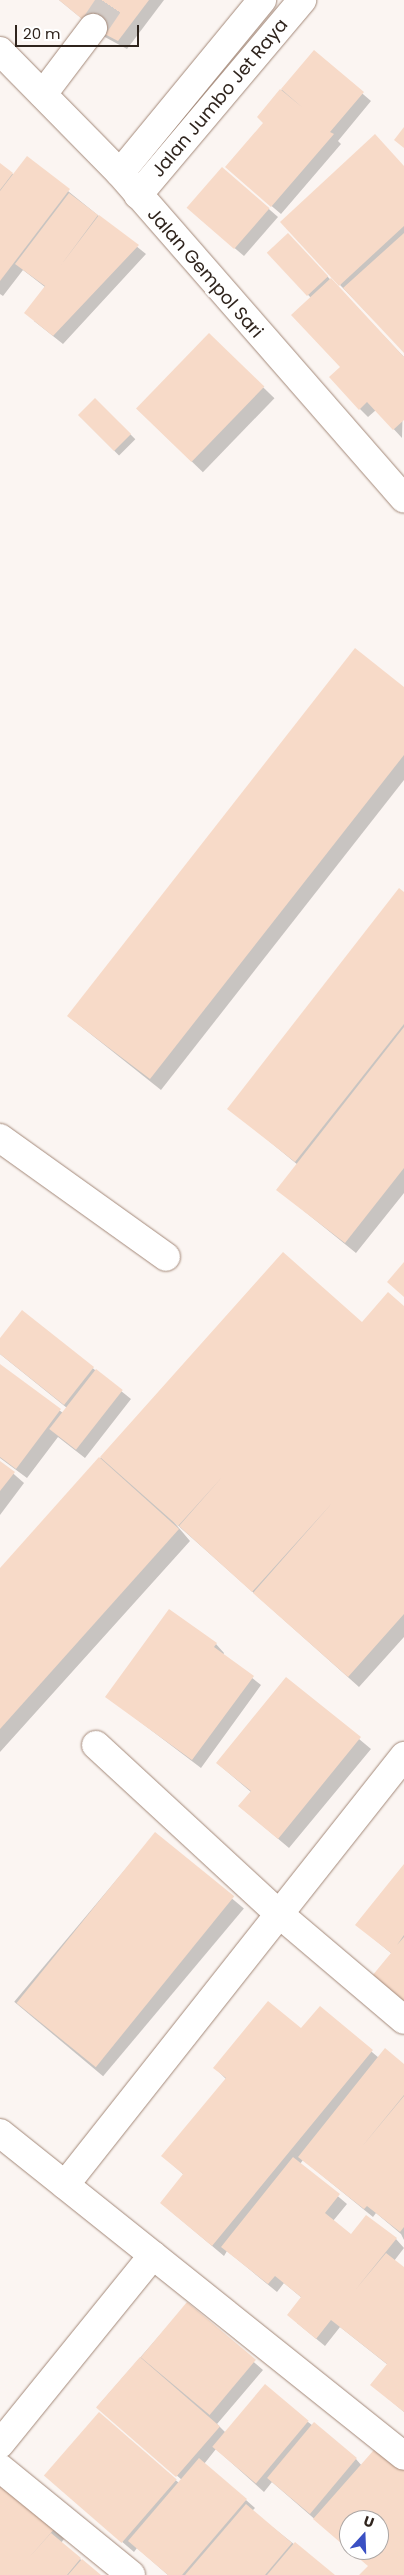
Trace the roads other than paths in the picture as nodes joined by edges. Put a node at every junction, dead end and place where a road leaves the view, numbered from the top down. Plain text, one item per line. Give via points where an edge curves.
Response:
1 (262, 0) edge
2 (302, 0) edge
3 (93, 28) tunnel mouth
4 (0, 51) edge
5 (42, 94) junction
6 (120, 173) junction
7 (138, 195) junction
8 (404, 499) edge
9 (0, 1138) edge
10 (166, 1257) dead end
11 (96, 1746) dead end
12 (404, 1756) edge
13 (278, 1913) junction
14 (404, 2020) edge
15 (0, 2133) edge
16 (66, 2185) junction
17 (152, 2255) junction
18 (0, 2444) edge
19 (404, 2456) edge
20 (0, 2468) edge
21 (131, 2575) edge

1 - 6 street, Jalan Jumbo Jet Raya
2 - 7 street, Jalan Jumbo Jet Raya
3 - 5 street
4 - 5 street, Jalan Gempol Sari
5 - 6 street, Jalan Gempol Sari
6 - 7 street, Jalan Gempol Sari
7 - 8 street, Jalan Gempol Sari
9 - 10 street
11 - 13 street
12 - 13 street
13 - 14 street
13 - 16 street
15 - 16 street
16 - 17 street
17 - 18 street
17 - 19 street
20 - 21 street

